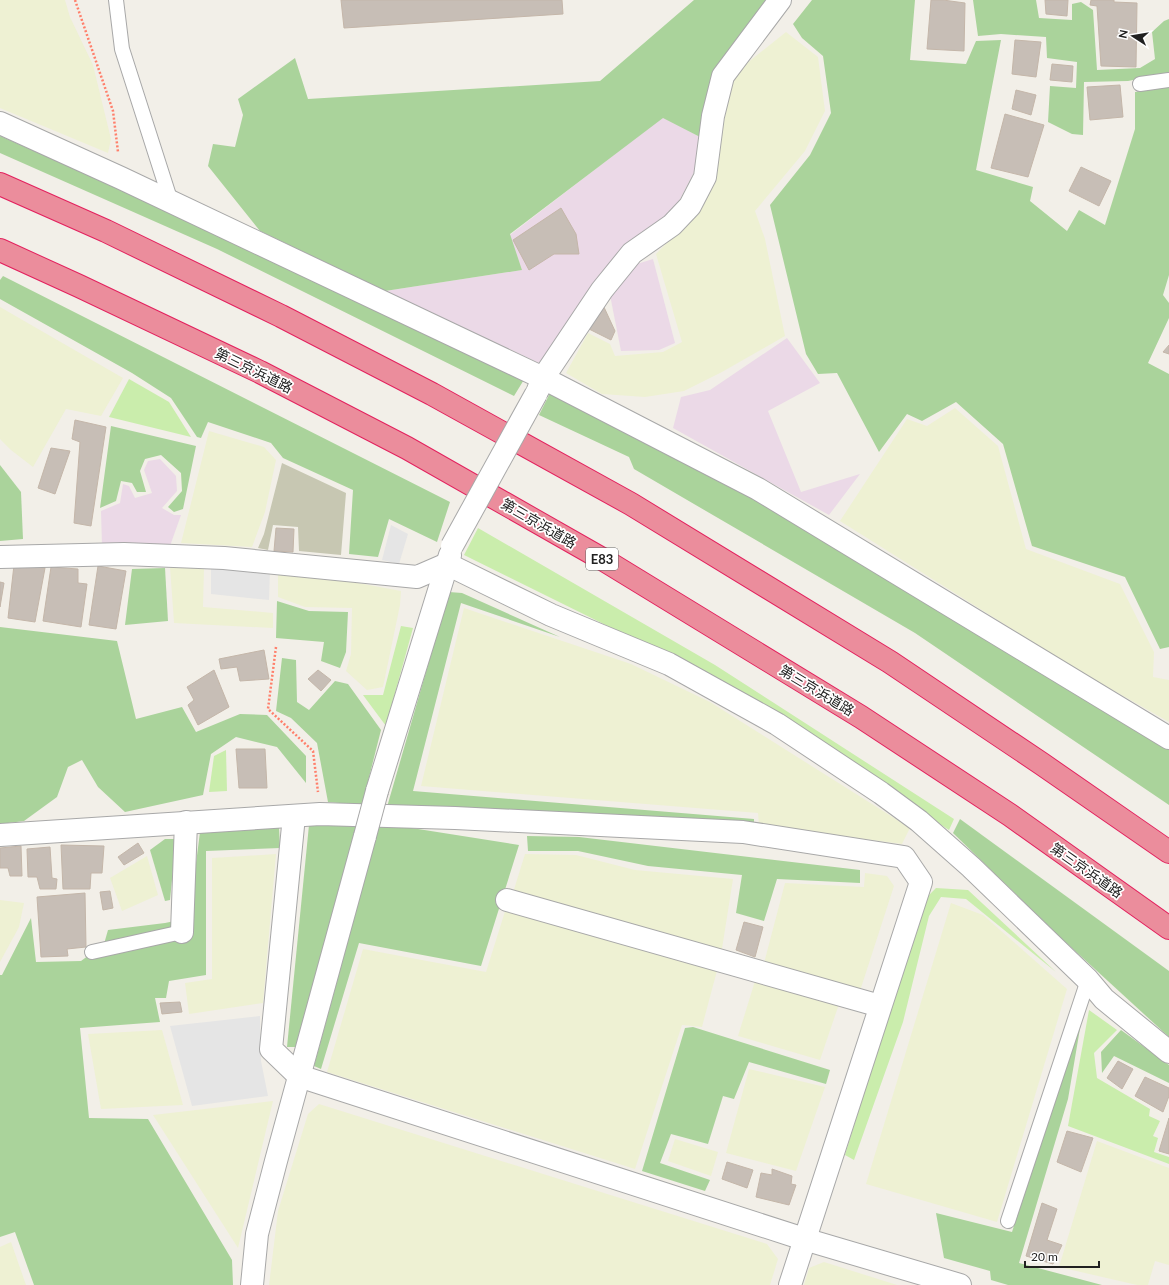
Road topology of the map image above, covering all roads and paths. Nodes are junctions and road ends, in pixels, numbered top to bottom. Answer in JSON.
{"nodes":[{"id":1,"x":76,"y":0,"type":"edge"},
{"id":2,"x":116,"y":0,"type":"edge"},
{"id":3,"x":780,"y":0,"type":"edge"},
{"id":4,"x":1169,"y":80,"type":"edge"},
{"id":5,"x":1140,"y":84,"type":"dead end"},
{"id":6,"x":0,"y":123,"type":"edge"},
{"id":7,"x":121,"y":178,"type":"junction"},
{"id":8,"x":0,"y":184,"type":"edge"},
{"id":9,"x":171,"y":202,"type":"junction"},
{"id":10,"x":0,"y":250,"type":"edge"},
{"id":11,"x":539,"y":386,"type":"junction"},
{"id":12,"x":450,"y":555,"type":"junction"},
{"id":13,"x":0,"y":557,"type":"edge"},
{"id":14,"x":276,"y":647,"type":"dead end"},
{"id":15,"x":1169,"y":738,"type":"edge"},
{"id":16,"x":320,"y":814,"type":"junction"},
{"id":17,"x":294,"y":816,"type":"junction"},
{"id":18,"x":186,"y":822,"type":"junction"},
{"id":19,"x":0,"y":835,"type":"edge"},
{"id":20,"x":1169,"y":852,"type":"edge"},
{"id":21,"x":507,"y":900,"type":"dead end"},
{"id":22,"x":1169,"y":928,"type":"edge"},
{"id":23,"x":182,"y":932,"type":"joint"},
{"id":24,"x":92,"y":952,"type":"dead end"},
{"id":25,"x":1088,"y":980,"type":"junction"},
{"id":26,"x":880,"y":1006,"type":"junction"},
{"id":27,"x":1169,"y":1052,"type":"edge"},
{"id":28,"x":299,"y":1076,"type":"junction"},
{"id":29,"x":1008,"y":1221,"type":"dead end"},
{"id":30,"x":804,"y":1239,"type":"junction"},
{"id":31,"x":252,"y":1285,"type":"edge"},
{"id":32,"x":790,"y":1285,"type":"edge"},
{"id":33,"x":960,"y":1285,"type":"edge"}],
"edges":[{"from":1,"to":7,"type":"path"},
{"from":2,"to":9,"type":"lane"},
{"from":3,"to":11,"type":"street"},
{"from":4,"to":5,"type":"lane"},
{"from":6,"to":7,"type":"street"},
{"from":7,"to":9,"type":"street"},
{"from":8,"to":20,"type":"highway"},
{"from":9,"to":11,"type":"street"},
{"from":10,"to":22,"type":"highway","name":"第三京浜道路","number":"E83"},
{"from":11,"to":12,"type":"street","bridge":true},
{"from":11,"to":15,"type":"street"},
{"from":12,"to":13,"type":"street"},
{"from":12,"to":25,"type":"street"},
{"from":12,"to":28,"type":"street","bridge":true},
{"from":14,"to":16,"type":"path"},
{"from":16,"to":17,"type":"street"},
{"from":16,"to":26,"type":"street"},
{"from":17,"to":18,"type":"street"},
{"from":17,"to":28,"type":"street"},
{"from":18,"to":19,"type":"street"},
{"from":18,"to":23,"type":"street"},
{"from":21,"to":26,"type":"street"},
{"from":23,"to":24,"type":"lane"},
{"from":25,"to":27,"type":"street"},
{"from":25,"to":29,"type":"lane"},
{"from":26,"to":30,"type":"street"},
{"from":28,"to":30,"type":"street"},
{"from":28,"to":31,"type":"street"},
{"from":30,"to":32,"type":"street"},
{"from":30,"to":33,"type":"street"}]}
